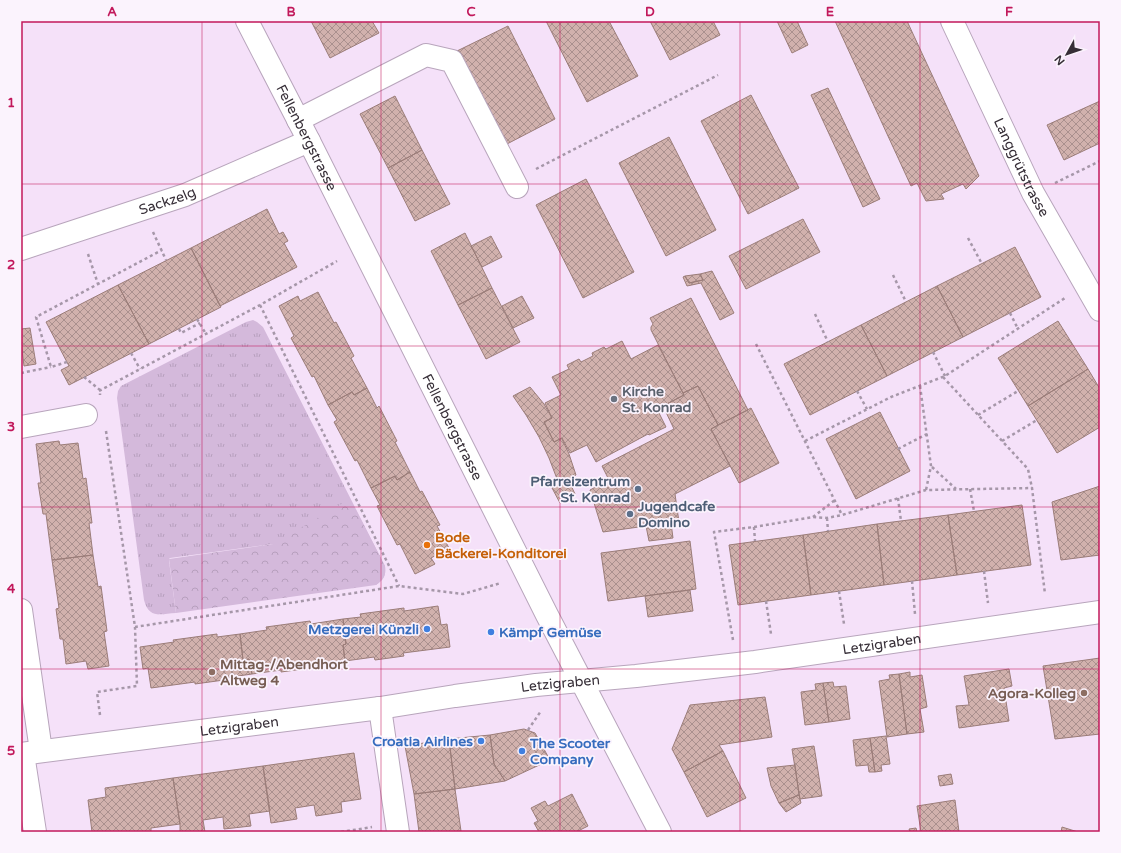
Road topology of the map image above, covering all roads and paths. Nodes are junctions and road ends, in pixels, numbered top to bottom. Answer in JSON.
{"nodes":[{"id":1,"x":246,"y":21,"type":"edge"},
{"id":2,"x":952,"y":21,"type":"edge"},
{"id":3,"x":718,"y":75,"type":"dead end"},
{"id":4,"x":298,"y":120,"type":"junction"},
{"id":5,"x":309,"y":141,"type":"junction"},
{"id":6,"x":1100,"y":161,"type":"edge"},
{"id":7,"x":515,"y":184,"type":"joint"},
{"id":8,"x":1050,"y":186,"type":"dead end"},
{"id":9,"x":150,"y":227,"type":"dead end"},
{"id":10,"x":968,"y":238,"type":"dead end"},
{"id":11,"x":21,"y":249,"type":"edge"},
{"id":12,"x":87,"y":250,"type":"dead end"},
{"id":13,"x":162,"y":250,"type":"junction"},
{"id":14,"x":166,"y":260,"type":"dead end"},
{"id":15,"x":337,"y":260,"type":"dead end"},
{"id":16,"x":982,"y":264,"type":"dead end"},
{"id":17,"x":893,"y":275,"type":"dead end"},
{"id":18,"x":98,"y":284,"type":"junction"},
{"id":19,"x":1071,"y":295,"type":"dead end"},
{"id":20,"x":906,"y":302,"type":"dead end"},
{"id":21,"x":260,"y":305,"type":"junction"},
{"id":22,"x":1100,"y":310,"type":"edge"},
{"id":23,"x":1010,"y":313,"type":"dead end"},
{"id":24,"x":815,"y":314,"type":"dead end"},
{"id":25,"x":198,"y":319,"type":"dead end"},
{"id":26,"x":200,"y":323,"type":"junction"},
{"id":27,"x":179,"y":329,"type":"dead end"},
{"id":28,"x":1018,"y":329,"type":"junction"},
{"id":29,"x":206,"y":334,"type":"junction"},
{"id":30,"x":828,"y":342,"type":"dead end"},
{"id":31,"x":756,"y":344,"type":"dead end"},
{"id":32,"x":933,"y":352,"type":"dead end"},
{"id":33,"x":131,"y":353,"type":"dead end"},
{"id":34,"x":67,"y":362,"type":"dead end"},
{"id":35,"x":51,"y":367,"type":"junction"},
{"id":36,"x":140,"y":369,"type":"junction"},
{"id":37,"x":21,"y":373,"type":"edge"},
{"id":38,"x":84,"y":376,"type":"dead end"},
{"id":39,"x":944,"y":376,"type":"junction"},
{"id":40,"x":920,"y":386,"type":"junction"},
{"id":41,"x":100,"y":390,"type":"junction"},
{"id":42,"x":857,"y":391,"type":"dead end"},
{"id":43,"x":1018,"y":391,"type":"dead end"},
{"id":44,"x":93,"y":392,"type":"dead end"},
{"id":45,"x":101,"y":398,"type":"dead end"},
{"id":46,"x":867,"y":409,"type":"junction"},
{"id":47,"x":86,"y":415,"type":"dead end"},
{"id":48,"x":978,"y":415,"type":"junction"},
{"id":49,"x":1037,"y":420,"type":"dead end"},
{"id":50,"x":21,"y":427,"type":"edge"},
{"id":51,"x":106,"y":430,"type":"dead end"},
{"id":52,"x":927,"y":434,"type":"junction"},
{"id":53,"x":805,"y":441,"type":"junction"},
{"id":54,"x":1002,"y":441,"type":"junction"},
{"id":55,"x":898,"y":449,"type":"dead end"},
{"id":56,"x":931,"y":466,"type":"junction"},
{"id":57,"x":1032,"y":488,"type":"junction"},
{"id":58,"x":956,"y":489,"type":"junction"},
{"id":59,"x":970,"y":489,"type":"junction"},
{"id":60,"x":926,"y":490,"type":"junction"},
{"id":61,"x":898,"y":498,"type":"junction"},
{"id":62,"x":835,"y":500,"type":"junction"},
{"id":63,"x":974,"y":512,"type":"dead end"},
{"id":64,"x":842,"y":515,"type":"junction"},
{"id":65,"x":813,"y":517,"type":"junction"},
{"id":66,"x":826,"y":518,"type":"junction"},
{"id":67,"x":901,"y":521,"type":"dead end"},
{"id":68,"x":754,"y":527,"type":"junction"},
{"id":69,"x":828,"y":531,"type":"dead end"},
{"id":70,"x":755,"y":541,"type":"dead end"},
{"id":71,"x":984,"y":571,"type":"dead end"},
{"id":72,"x":912,"y":581,"type":"dead end"},
{"id":73,"x":501,"y":583,"type":"dead end"},
{"id":74,"x":399,"y":586,"type":"junction"},
{"id":75,"x":839,"y":591,"type":"dead end"},
{"id":76,"x":1046,"y":598,"type":"dead end"},
{"id":77,"x":766,"y":601,"type":"dead end"},
{"id":78,"x":988,"y":606,"type":"dead end"},
{"id":79,"x":21,"y":610,"type":"edge"},
{"id":80,"x":1100,"y":612,"type":"edge"},
{"id":81,"x":916,"y":616,"type":"dead end"},
{"id":82,"x":844,"y":626,"type":"dead end"},
{"id":83,"x":135,"y":627,"type":"junction"},
{"id":84,"x":771,"y":637,"type":"dead end"},
{"id":85,"x":733,"y":642,"type":"dead end"},
{"id":86,"x":581,"y":681,"type":"junction"},
{"id":87,"x":545,"y":705,"type":"dead end"},
{"id":88,"x":380,"y":708,"type":"junction"},
{"id":89,"x":100,"y":715,"type":"dead end"},
{"id":90,"x":528,"y":730,"type":"dead end"},
{"id":91,"x":28,"y":753,"type":"edge"},
{"id":92,"x":398,"y":828,"type":"edge"},
{"id":93,"x":35,"y":832,"type":"edge"},
{"id":94,"x":341,"y":832,"type":"edge"},
{"id":95,"x":660,"y":832,"type":"edge"}],
"edges":[{"from":1,"to":4,"type":"street","name":"Fellenbergstrasse"},
{"from":2,"to":22,"type":"street","name":"Langgrütstrasse"},
{"from":3,"to":7,"type":"path"},
{"from":4,"to":5,"type":"street","name":"Fellenbergstrasse"},
{"from":4,"to":7,"type":"street"},
{"from":5,"to":11,"type":"street","name":"Sackzelg"},
{"from":5,"to":86,"type":"street","name":"Fellenbergstrasse"},
{"from":6,"to":8,"type":"path"},
{"from":9,"to":13,"type":"path"},
{"from":10,"to":16,"type":"path"},
{"from":12,"to":18,"type":"path"},
{"from":13,"to":14,"type":"path"},
{"from":13,"to":18,"type":"path"},
{"from":15,"to":21,"type":"path"},
{"from":17,"to":20,"type":"path"},
{"from":18,"to":35,"type":"path"},
{"from":19,"to":28,"type":"path"},
{"from":21,"to":29,"type":"path"},
{"from":21,"to":74,"type":"path"},
{"from":23,"to":28,"type":"path"},
{"from":24,"to":30,"type":"path"},
{"from":25,"to":26,"type":"path"},
{"from":26,"to":27,"type":"path"},
{"from":26,"to":29,"type":"path"},
{"from":28,"to":39,"type":"path"},
{"from":29,"to":36,"type":"path"},
{"from":31,"to":53,"type":"path"},
{"from":32,"to":39,"type":"path"},
{"from":33,"to":36,"type":"path"},
{"from":34,"to":35,"type":"path"},
{"from":35,"to":37,"type":"path"},
{"from":36,"to":41,"type":"path"},
{"from":38,"to":41,"type":"path"},
{"from":39,"to":40,"type":"path"},
{"from":39,"to":48,"type":"path"},
{"from":40,"to":46,"type":"path"},
{"from":40,"to":52,"type":"path"},
{"from":41,"to":44,"type":"path"},
{"from":41,"to":45,"type":"path"},
{"from":42,"to":46,"type":"path"},
{"from":43,"to":48,"type":"path"},
{"from":46,"to":53,"type":"path"},
{"from":47,"to":50,"type":"street"},
{"from":48,"to":54,"type":"path"},
{"from":49,"to":54,"type":"path"},
{"from":51,"to":83,"type":"path"},
{"from":52,"to":55,"type":"path"},
{"from":52,"to":56,"type":"path"},
{"from":53,"to":62,"type":"path"},
{"from":54,"to":57,"type":"path"},
{"from":56,"to":58,"type":"path"},
{"from":56,"to":60,"type":"path"},
{"from":57,"to":59,"type":"path"},
{"from":57,"to":76,"type":"path"},
{"from":58,"to":59,"type":"path"},
{"from":58,"to":60,"type":"path"},
{"from":59,"to":63,"type":"path"},
{"from":60,"to":61,"type":"path"},
{"from":61,"to":64,"type":"path"},
{"from":61,"to":67,"type":"path"},
{"from":62,"to":64,"type":"path"},
{"from":62,"to":65,"type":"path"},
{"from":64,"to":66,"type":"path"},
{"from":65,"to":66,"type":"path"},
{"from":65,"to":68,"type":"path"},
{"from":66,"to":69,"type":"path"},
{"from":68,"to":70,"type":"path"},
{"from":68,"to":85,"type":"path"},
{"from":71,"to":78,"type":"path"},
{"from":72,"to":81,"type":"path"},
{"from":73,"to":74,"type":"path"},
{"from":74,"to":83,"type":"path"},
{"from":75,"to":82,"type":"path"},
{"from":77,"to":84,"type":"path"},
{"from":79,"to":91,"type":"street"},
{"from":80,"to":86,"type":"street","name":"Letzigraben"},
{"from":83,"to":89,"type":"path"},
{"from":86,"to":88,"type":"street","name":"Letzigraben"},
{"from":86,"to":95,"type":"street","name":"Fellenbergstrasse"},
{"from":87,"to":90,"type":"path"},
{"from":88,"to":91,"type":"street","name":"Letzigraben"},
{"from":88,"to":92,"type":"street"},
{"from":91,"to":93,"type":"street"},
{"from":92,"to":94,"type":"path"}]}
